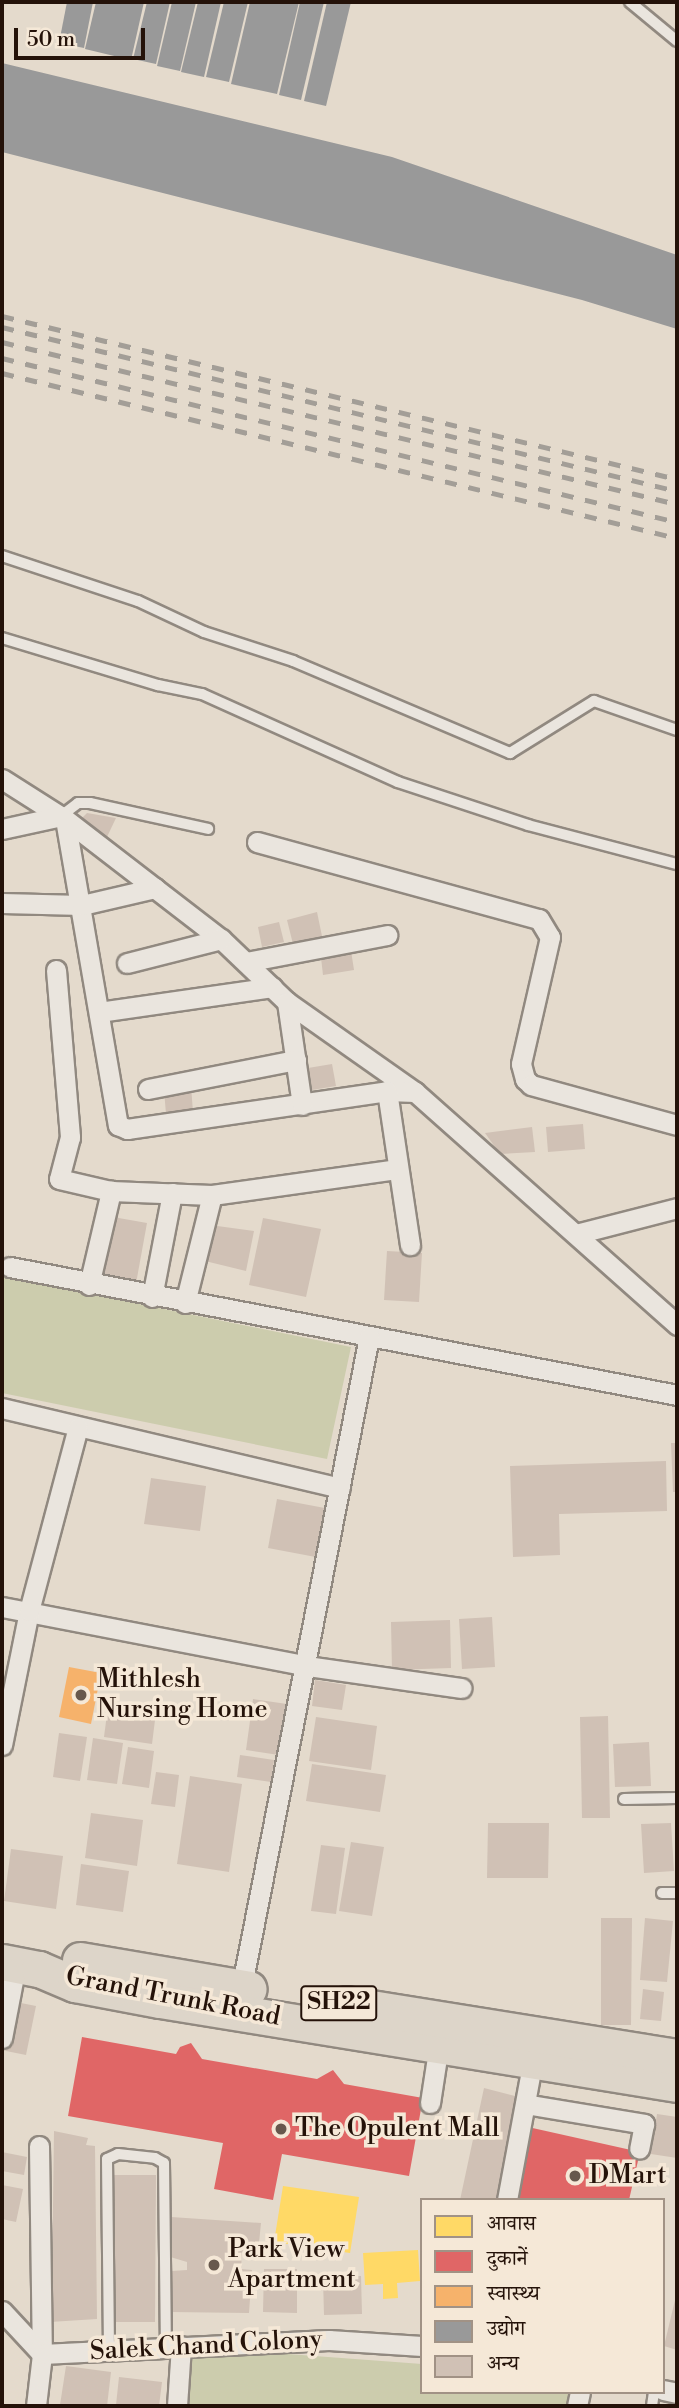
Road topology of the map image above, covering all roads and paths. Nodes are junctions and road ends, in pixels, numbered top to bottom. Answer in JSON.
{"nodes":[{"id":1,"x":630,"y":2,"type":"edge"},
{"id":2,"x":677,"y":41,"type":"edge"},
{"id":3,"x":2,"y":556,"type":"edge"},
{"id":4,"x":2,"y":638,"type":"edge"},
{"id":5,"x":677,"y":730,"type":"edge"},
{"id":6,"x":2,"y":779,"type":"edge"},
{"id":7,"x":63,"y":818,"type":"junction"},
{"id":8,"x":208,"y":828,"type":"dead end"},
{"id":9,"x":2,"y":829,"type":"edge"},
{"id":10,"x":257,"y":842,"type":"dead end"},
{"id":11,"x":677,"y":864,"type":"edge"},
{"id":12,"x":155,"y":888,"type":"junction"},
{"id":13,"x":2,"y":903,"type":"edge"},
{"id":14,"x":82,"y":905,"type":"junction"},
{"id":15,"x":387,"y":935,"type":"dead end"},
{"id":16,"x":221,"y":939,"type":"junction"},
{"id":17,"x":246,"y":962,"type":"junction"},
{"id":18,"x":127,"y":963,"type":"dead end"},
{"id":19,"x":56,"y":970,"type":"dead end"},
{"id":20,"x":272,"y":987,"type":"junction"},
{"id":21,"x":287,"y":1002,"type":"junction"},
{"id":22,"x":99,"y":1012,"type":"junction"},
{"id":23,"x":296,"y":1060,"type":"junction"},
{"id":24,"x":148,"y":1089,"type":"dead end"},
{"id":25,"x":387,"y":1091,"type":"junction"},
{"id":26,"x":415,"y":1092,"type":"junction"},
{"id":27,"x":302,"y":1105,"type":"junction"},
{"id":28,"x":677,"y":1125,"type":"edge"},
{"id":29,"x":398,"y":1169,"type":"junction"},
{"id":30,"x":111,"y":1191,"type":"junction"},
{"id":31,"x":172,"y":1193,"type":"junction"},
{"id":32,"x":212,"y":1195,"type":"junction"},
{"id":33,"x":677,"y":1208,"type":"edge"},
{"id":34,"x":576,"y":1234,"type":"junction"},
{"id":35,"x":410,"y":1245,"type":"dead end"},
{"id":36,"x":6,"y":1267,"type":"edge"},
{"id":37,"x":89,"y":1285,"type":"junction"},
{"id":38,"x":152,"y":1297,"type":"junction"},
{"id":39,"x":185,"y":1303,"type":"junction"},
{"id":40,"x":677,"y":1325,"type":"edge"},
{"id":41,"x":369,"y":1337,"type":"junction"},
{"id":42,"x":677,"y":1395,"type":"edge"},
{"id":43,"x":2,"y":1408,"type":"edge"},
{"id":44,"x":78,"y":1427,"type":"junction"},
{"id":45,"x":340,"y":1488,"type":"junction"},
{"id":46,"x":2,"y":1607,"type":"edge"},
{"id":47,"x":29,"y":1611,"type":"junction"},
{"id":48,"x":307,"y":1666,"type":"junction"},
{"id":49,"x":461,"y":1688,"type":"dead end"},
{"id":50,"x":2,"y":1745,"type":"edge"},
{"id":51,"x":677,"y":1798,"type":"edge"},
{"id":52,"x":624,"y":1800,"type":"dead end"},
{"id":53,"x":662,"y":1893,"type":"dead end"},
{"id":54,"x":677,"y":1893,"type":"edge"},
{"id":55,"x":7,"y":1956,"type":"edge"},
{"id":56,"x":237,"y":1998,"type":"junction"},
{"id":57,"x":2,"y":2039,"type":"edge"},
{"id":58,"x":439,"y":2044,"type":"junction"},
{"id":59,"x":677,"y":2057,"type":"edge"},
{"id":60,"x":533,"y":2060,"type":"junction"},
{"id":61,"x":677,"y":2084,"type":"edge"},
{"id":62,"x":430,"y":2103,"type":"dead end"},
{"id":63,"x":525,"y":2104,"type":"junction"},
{"id":64,"x":39,"y":2146,"type":"dead end"},
{"id":65,"x":639,"y":2149,"type":"dead end"},
{"id":66,"x":507,"y":2198,"type":"edge"},
{"id":67,"x":2,"y":2311,"type":"edge"},
{"id":68,"x":420,"y":2346,"type":"edge"},
{"id":69,"x":173,"y":2347,"type":"junction"},
{"id":70,"x":109,"y":2350,"type":"junction"},
{"id":71,"x":42,"y":2354,"type":"junction"},
{"id":72,"x":36,"y":2406,"type":"edge"},
{"id":73,"x":177,"y":2406,"type":"edge"}],
"edges":[{"from":1,"to":2,"type":"lane"},
{"from":3,"to":5,"type":"lane"},
{"from":4,"to":11,"type":"lane"},
{"from":6,"to":7,"type":"street"},
{"from":7,"to":8,"type":"lane"},
{"from":7,"to":9,"type":"street"},
{"from":7,"to":12,"type":"street"},
{"from":7,"to":14,"type":"street"},
{"from":10,"to":28,"type":"street"},
{"from":12,"to":14,"type":"street"},
{"from":12,"to":16,"type":"street"},
{"from":13,"to":14,"type":"street"},
{"from":14,"to":22,"type":"street"},
{"from":15,"to":17,"type":"street"},
{"from":16,"to":17,"type":"street"},
{"from":16,"to":18,"type":"street"},
{"from":17,"to":20,"type":"street"},
{"from":19,"to":30,"type":"street"},
{"from":20,"to":21,"type":"street"},
{"from":20,"to":22,"type":"street"},
{"from":21,"to":23,"type":"street"},
{"from":21,"to":26,"type":"street"},
{"from":22,"to":27,"type":"street"},
{"from":23,"to":24,"type":"street"},
{"from":23,"to":27,"type":"street"},
{"from":25,"to":26,"type":"street"},
{"from":25,"to":27,"type":"street"},
{"from":25,"to":29,"type":"street"},
{"from":26,"to":34,"type":"street"},
{"from":29,"to":32,"type":"street"},
{"from":29,"to":35,"type":"street"},
{"from":30,"to":31,"type":"street"},
{"from":30,"to":37,"type":"street"},
{"from":31,"to":32,"type":"street"},
{"from":31,"to":38,"type":"street"},
{"from":32,"to":39,"type":"street"},
{"from":33,"to":34,"type":"street"},
{"from":34,"to":40,"type":"street"},
{"from":36,"to":37,"type":"street"},
{"from":37,"to":38,"type":"street"},
{"from":38,"to":39,"type":"street"},
{"from":39,"to":41,"type":"street"},
{"from":41,"to":42,"type":"street"},
{"from":41,"to":45,"type":"street"},
{"from":43,"to":44,"type":"street"},
{"from":44,"to":45,"type":"street"},
{"from":44,"to":47,"type":"street"},
{"from":45,"to":48,"type":"street"},
{"from":46,"to":47,"type":"street"},
{"from":47,"to":48,"type":"street"},
{"from":47,"to":50,"type":"street"},
{"from":48,"to":49,"type":"street"},
{"from":48,"to":56,"type":"street"},
{"from":51,"to":52,"type":"lane"},
{"from":53,"to":54,"type":"lane"},
{"from":55,"to":56,"type":"highway","name":"Grand Trunk Road","number":"SH22"},
{"from":55,"to":57,"type":"street"},
{"from":56,"to":58,"type":"highway","name":"Grand Trunk Road","number":"SH22"},
{"from":56,"to":59,"type":"highway","name":"Grand Trunk Road","number":"SH22"},
{"from":58,"to":60,"type":"highway","name":"Grand Trunk Road","number":"SH22"},
{"from":58,"to":62,"type":"street"},
{"from":60,"to":61,"type":"highway","name":"Grand Trunk Road","number":"SH22"},
{"from":60,"to":63,"type":"street"},
{"from":63,"to":65,"type":"street"},
{"from":63,"to":66,"type":"street"},
{"from":64,"to":71,"type":"street"},
{"from":67,"to":71,"type":"street"},
{"from":68,"to":69,"type":"street","name":"Salek Chand Colony"},
{"from":69,"to":70,"type":"street","name":"Salek Chand Colony"},
{"from":69,"to":70,"type":"lane"},
{"from":69,"to":73,"type":"street"},
{"from":70,"to":71,"type":"street","name":"Salek Chand Colony"},
{"from":71,"to":72,"type":"street"}]}
